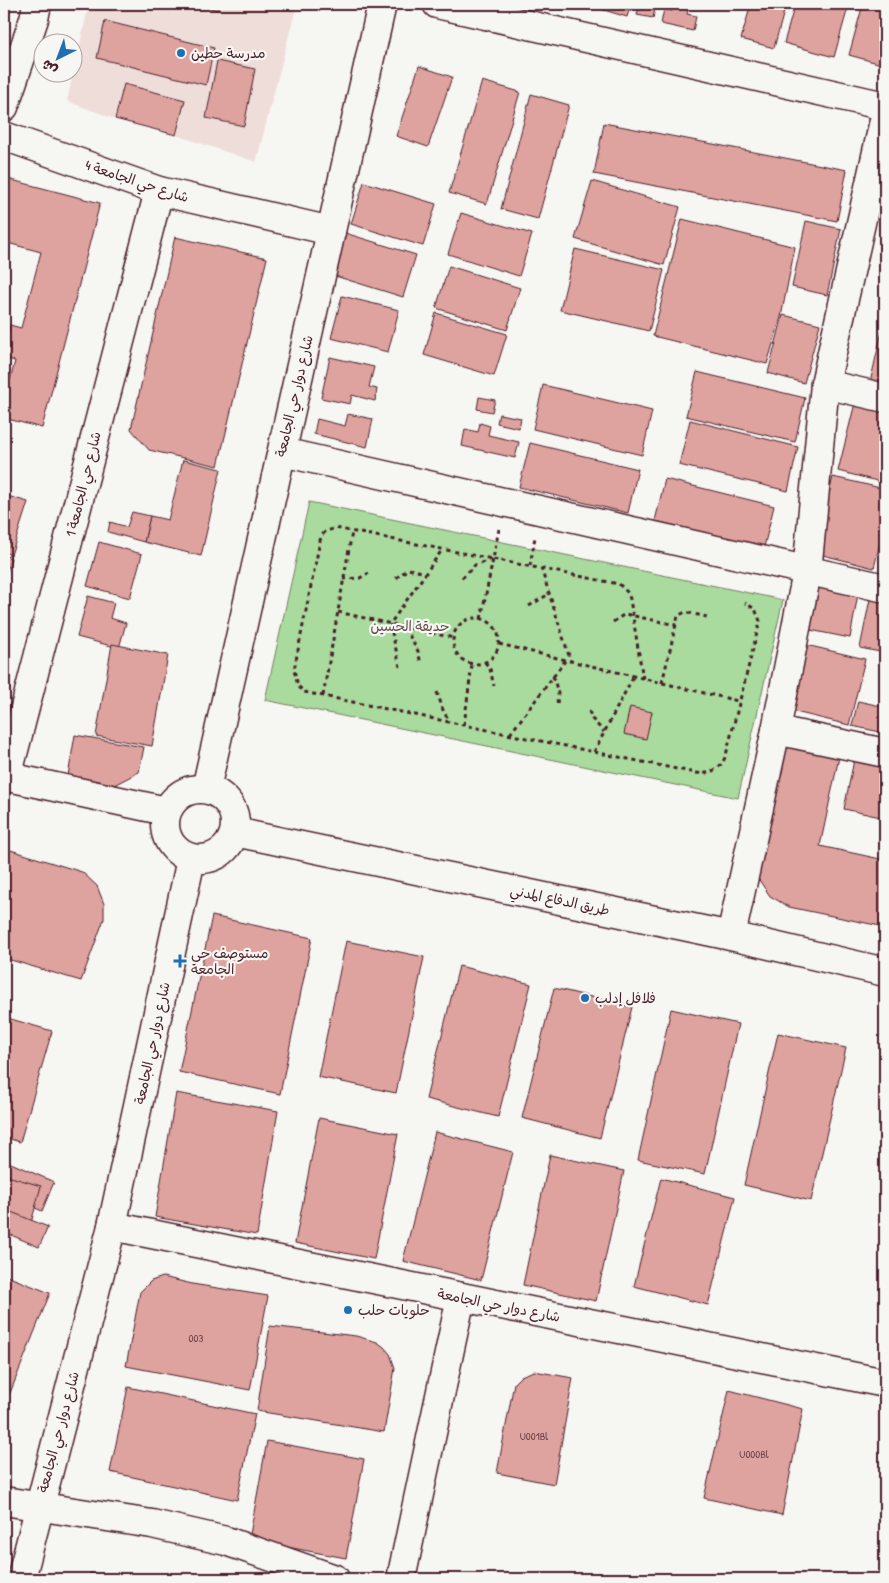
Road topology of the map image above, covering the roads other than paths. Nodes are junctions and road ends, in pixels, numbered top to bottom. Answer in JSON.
{"nodes":[{"id":1,"x":37,"y":4,"type":"edge"},
{"id":2,"x":382,"y":4,"type":"edge"},
{"id":3,"x":437,"y":4,"type":"edge"},
{"id":4,"x":885,"y":106,"type":"edge"},
{"id":5,"x":4,"y":107,"type":"edge"},
{"id":6,"x":885,"y":116,"type":"edge"},
{"id":7,"x":4,"y":136,"type":"edge"},
{"id":8,"x":158,"y":191,"type":"junction"},
{"id":9,"x":331,"y":231,"type":"junction"},
{"id":10,"x":825,"y":384,"type":"junction"},
{"id":11,"x":885,"y":398,"type":"edge"},
{"id":12,"x":282,"y":452,"type":"junction"},
{"id":13,"x":807,"y":572,"type":"junction"},
{"id":14,"x":885,"y":588,"type":"edge"},
{"id":15,"x":776,"y":730,"type":"junction"},
{"id":16,"x":885,"y":753,"type":"edge"},
{"id":17,"x":5,"y":776,"type":"edge"},
{"id":18,"x":206,"y":789,"type":"junction"},
{"id":19,"x":166,"y":811,"type":"junction"},
{"id":20,"x":235,"y":832,"type":"junction"},
{"id":21,"x":192,"y":859,"type":"junction"},
{"id":22,"x":730,"y":936,"type":"junction"},
{"id":23,"x":885,"y":972,"type":"edge"},
{"id":24,"x":112,"y":1226,"type":"junction"},
{"id":25,"x":461,"y":1297,"type":"junction"},
{"id":26,"x":885,"y":1383,"type":"edge"},
{"id":27,"x":4,"y":1501,"type":"edge"},
{"id":28,"x":38,"y":1506,"type":"junction"},
{"id":29,"x":21,"y":1579,"type":"edge"},
{"id":30,"x":336,"y":1579,"type":"edge"},
{"id":31,"x":401,"y":1579,"type":"edge"}],
"edges":[{"from":1,"to":5,"type":"street"},
{"from":2,"to":9,"type":"street","name":"شارع دوار حي الجامعة"},
{"from":3,"to":4,"type":"street"},
{"from":6,"to":10,"type":"street"},
{"from":7,"to":8,"type":"street","name":"شارع حي الجامعة 4"},
{"from":8,"to":9,"type":"street","name":"شارع حي الجامعة 4"},
{"from":8,"to":17,"type":"street","name":"شارع حي الجامعة 1"},
{"from":9,"to":12,"type":"street","name":"شارع دوار حي الجامعة"},
{"from":10,"to":11,"type":"street"},
{"from":10,"to":13,"type":"street"},
{"from":12,"to":13,"type":"street"},
{"from":12,"to":18,"type":"street","name":"شارع دوار حي الجامعة"},
{"from":13,"to":14,"type":"street"},
{"from":13,"to":15,"type":"street"},
{"from":15,"to":16,"type":"street"},
{"from":15,"to":22,"type":"street"},
{"from":17,"to":19,"type":"street"},
{"from":18,"to":19,"type":"street"},
{"from":18,"to":20,"type":"street"},
{"from":19,"to":21,"type":"street"},
{"from":20,"to":21,"type":"street"},
{"from":20,"to":22,"type":"street","name":"طريق الدفاع المدني"},
{"from":21,"to":24,"type":"street","name":"شارع دوار حي الجامعة"},
{"from":22,"to":23,"type":"street","name":"طريق الدفاع المدني"},
{"from":24,"to":25,"type":"street","name":"شارع دوار حي الجامعة"},
{"from":24,"to":28,"type":"street","name":"شارع دوار حي الجامعة"},
{"from":25,"to":26,"type":"street","name":"شارع دوار حي الجامعة"},
{"from":25,"to":31,"type":"street"},
{"from":27,"to":28,"type":"street"},
{"from":28,"to":29,"type":"street","name":"شارع دوار حي الجامعة"},
{"from":28,"to":30,"type":"street"}]}
